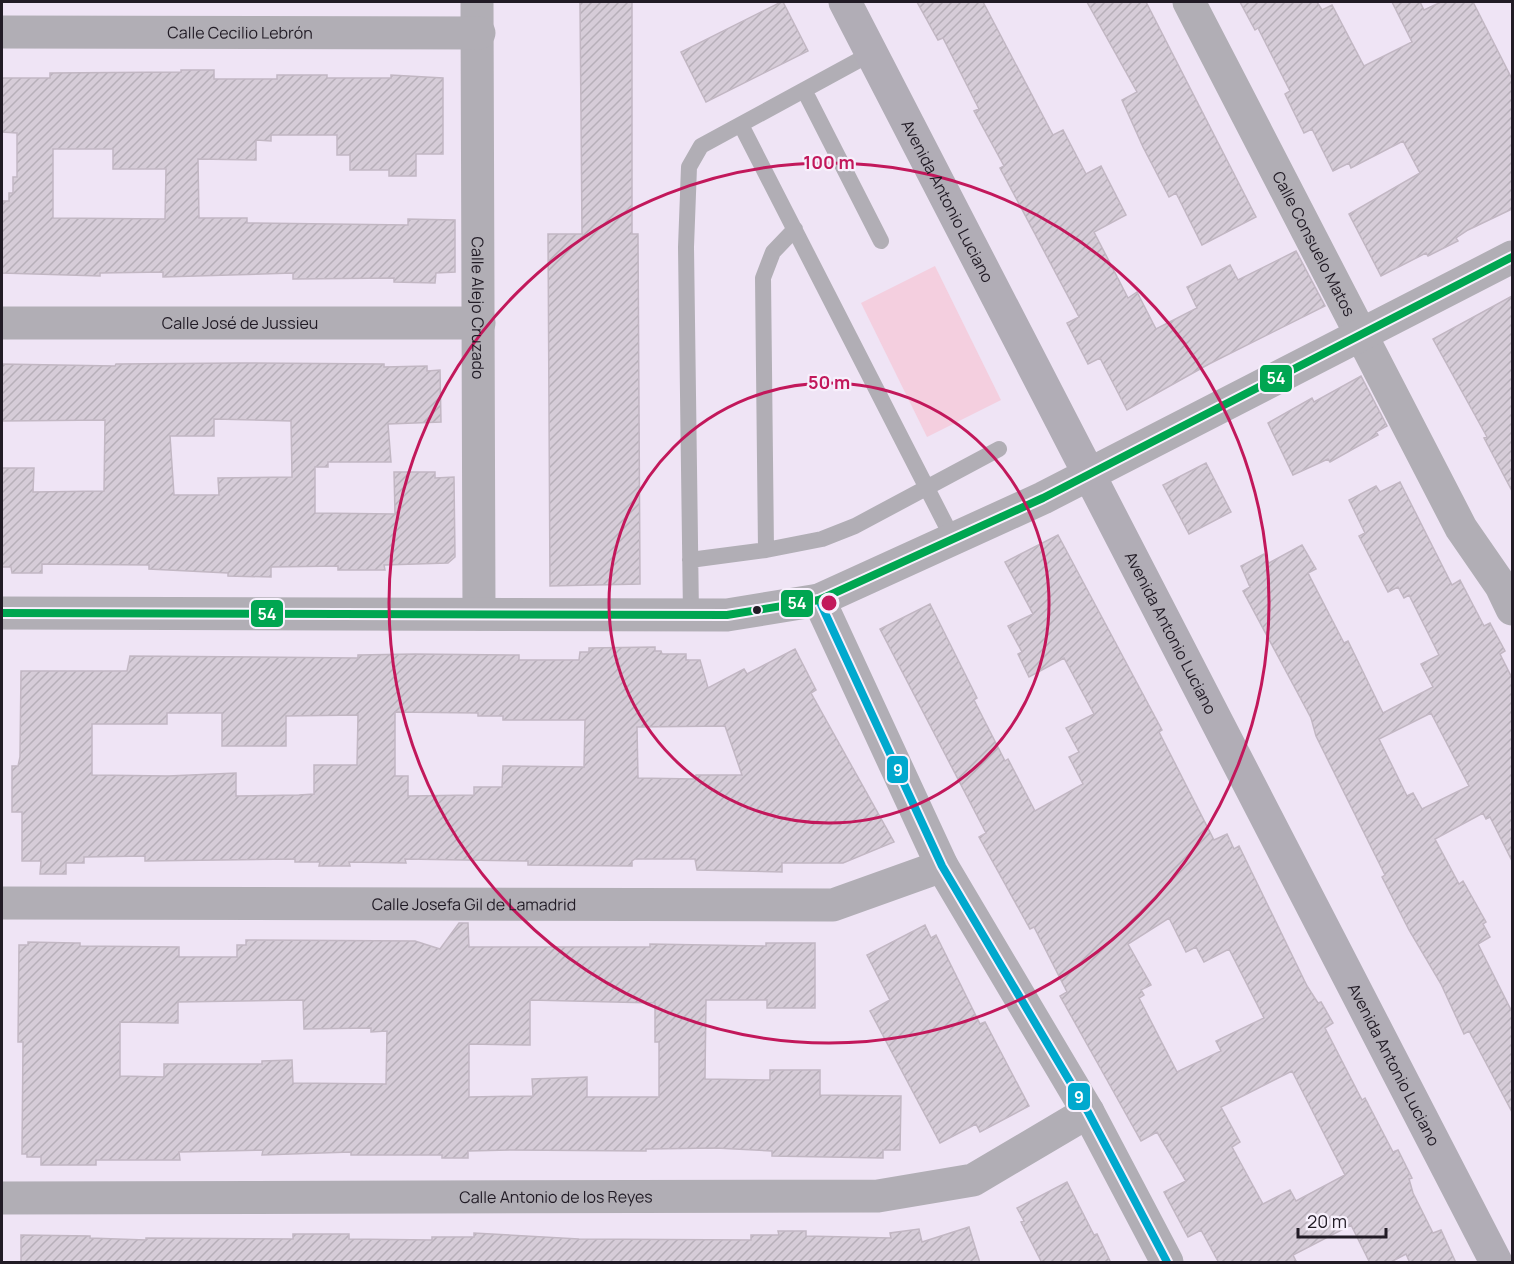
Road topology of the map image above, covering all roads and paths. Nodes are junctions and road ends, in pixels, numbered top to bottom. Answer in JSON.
{"nodes":[{"id":1,"x":845,"y":2,"type":"edge"},
{"id":2,"x":1189,"y":2,"type":"edge"},
{"id":3,"x":478,"y":17,"type":"edge"},
{"id":4,"x":2,"y":32,"type":"edge"},
{"id":5,"x":872,"y":53,"type":"junction"},
{"id":6,"x":804,"y":90,"type":"junction"},
{"id":7,"x":741,"y":125,"type":"junction"},
{"id":8,"x":795,"y":229,"type":"junction"},
{"id":9,"x":881,"y":241,"type":"dead end"},
{"id":10,"x":1512,"y":257,"type":"edge"},
{"id":11,"x":2,"y":323,"type":"edge"},
{"id":12,"x":479,"y":323,"type":"junction"},
{"id":13,"x":1361,"y":336,"type":"junction"},
{"id":14,"x":999,"y":449,"type":"dead end"},
{"id":15,"x":1089,"y":473,"type":"junction"},
{"id":16,"x":927,"y":489,"type":"junction"},
{"id":17,"x":953,"y":539,"type":"junction"},
{"id":18,"x":766,"y":550,"type":"junction"},
{"id":19,"x":690,"y":560,"type":"junction"},
{"id":20,"x":1508,"y":592,"type":"edge"},
{"id":21,"x":819,"y":600,"type":"junction"},
{"id":22,"x":2,"y":613,"type":"edge"},
{"id":23,"x":479,"y":614,"type":"junction"},
{"id":24,"x":691,"y":615,"type":"junction"},
{"id":25,"x":942,"y":866,"type":"junction"},
{"id":26,"x":2,"y":903,"type":"edge"},
{"id":27,"x":1088,"y":1112,"type":"junction"},
{"id":28,"x":2,"y":1198,"type":"edge"},
{"id":29,"x":1167,"y":1263,"type":"edge"},
{"id":30,"x":1496,"y":1263,"type":"edge"}],
"edges":[{"from":1,"to":5,"type":"street","name":"Avenida Antonio Luciano"},
{"from":2,"to":13,"type":"street","name":"Calle Consuelo Matos"},
{"from":3,"to":4,"type":"street","name":"Calle Cecilio Lebrón"},
{"from":3,"to":12,"type":"street","name":"Calle Alejo Cruzado"},
{"from":5,"to":6,"type":"lane"},
{"from":5,"to":15,"type":"street","name":"Avenida Antonio Luciano"},
{"from":6,"to":7,"type":"lane"},
{"from":6,"to":9,"type":"lane"},
{"from":7,"to":8,"type":"lane"},
{"from":7,"to":19,"type":"lane"},
{"from":8,"to":16,"type":"lane"},
{"from":8,"to":18,"type":"lane"},
{"from":10,"to":13,"type":"street"},
{"from":11,"to":12,"type":"street","name":"Calle José de Jussieu"},
{"from":12,"to":23,"type":"street","name":"Calle Alejo Cruzado"},
{"from":13,"to":15,"type":"street"},
{"from":13,"to":20,"type":"street","name":"Calle Consuelo Matos"},
{"from":14,"to":16,"type":"lane"},
{"from":15,"to":17,"type":"street"},
{"from":15,"to":30,"type":"street","name":"Avenida Antonio Luciano"},
{"from":16,"to":17,"type":"lane"},
{"from":16,"to":18,"type":"lane"},
{"from":17,"to":21,"type":"street"},
{"from":18,"to":19,"type":"lane"},
{"from":19,"to":24,"type":"lane"},
{"from":21,"to":24,"type":"street"},
{"from":21,"to":25,"type":"street"},
{"from":22,"to":23,"type":"street"},
{"from":23,"to":24,"type":"street"},
{"from":25,"to":26,"type":"street","name":"Calle Josefa Gil de Lamadrid"},
{"from":25,"to":27,"type":"street"},
{"from":27,"to":28,"type":"street","name":"Calle Antonio de los Reyes"},
{"from":27,"to":29,"type":"street"}]}
